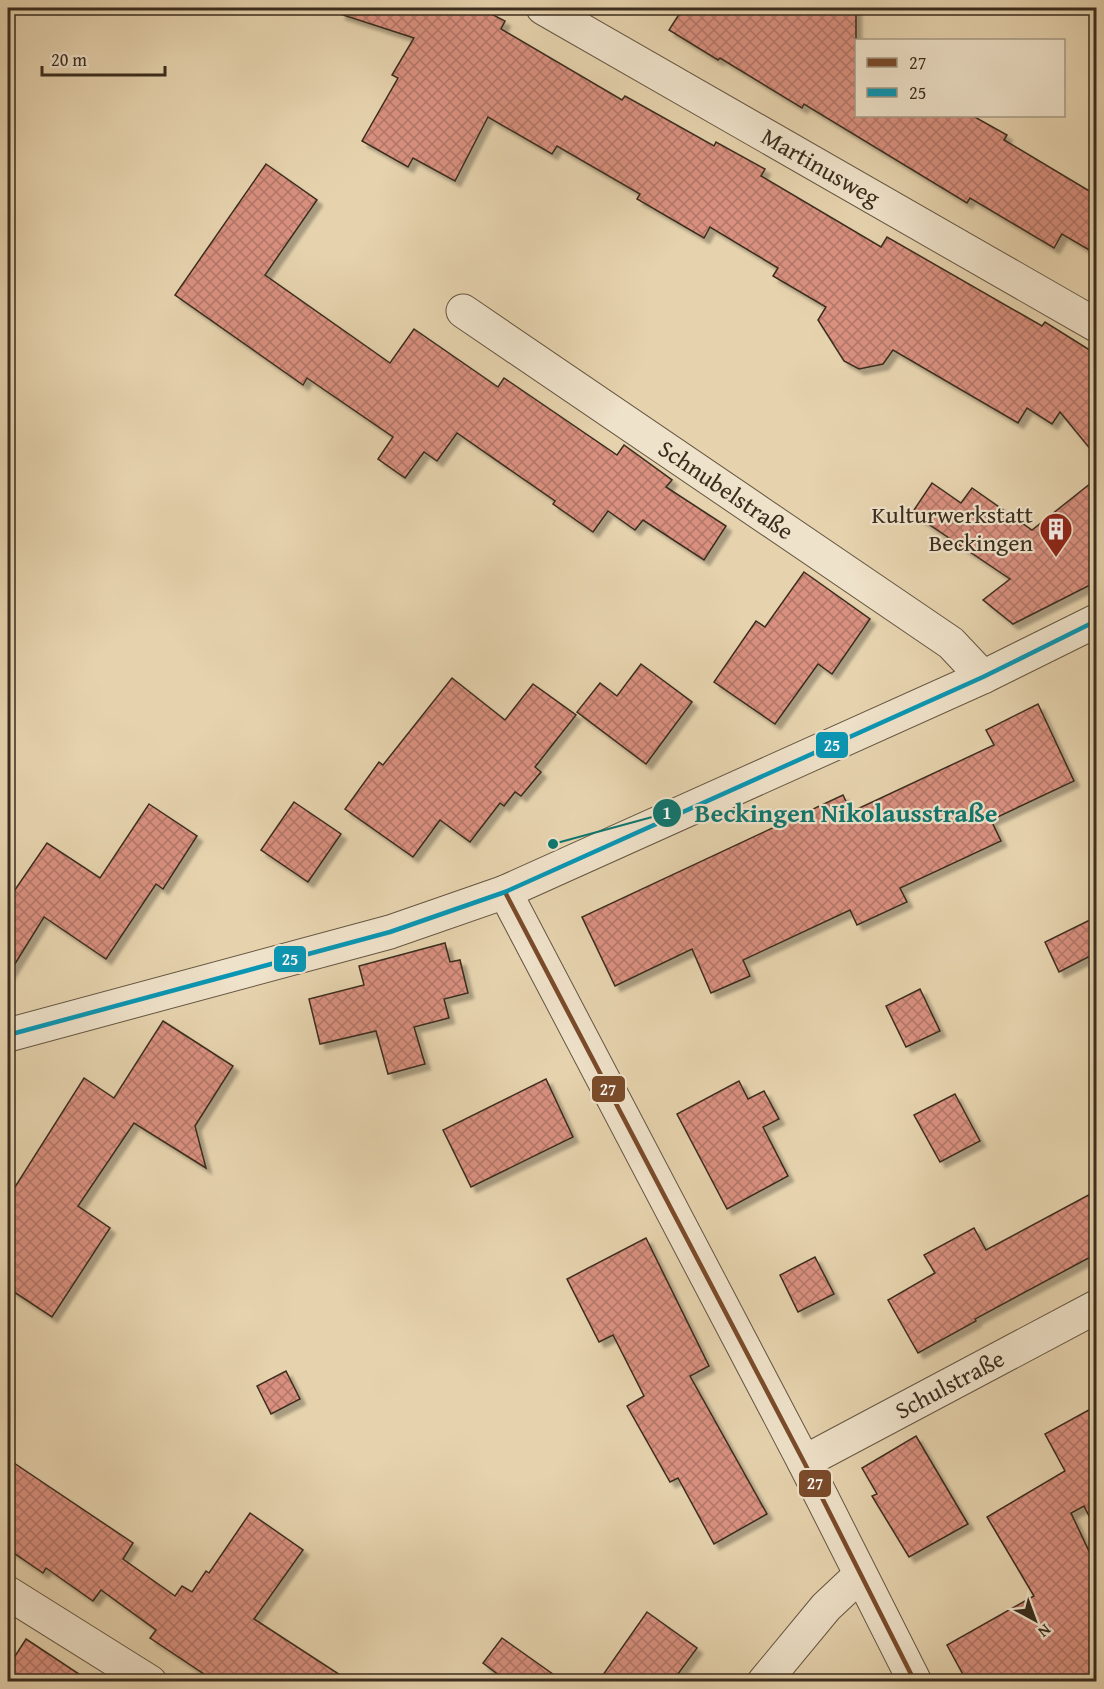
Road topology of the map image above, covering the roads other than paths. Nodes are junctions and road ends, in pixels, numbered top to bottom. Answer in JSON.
{"nodes":[{"id":1,"x":543,"y":8,"type":"edge"},
{"id":2,"x":463,"y":311,"type":"dead end"},
{"id":3,"x":1096,"y":325,"type":"edge"},
{"id":4,"x":1096,"y":621,"type":"edge"},
{"id":5,"x":982,"y":677,"type":"junction"},
{"id":6,"x":505,"y":892,"type":"junction"},
{"id":7,"x":8,"y":1035,"type":"edge"},
{"id":8,"x":1096,"y":1307,"type":"edge"},
{"id":9,"x":804,"y":1462,"type":"junction"},
{"id":10,"x":860,"y":1575,"type":"junction"},
{"id":11,"x":8,"y":1593,"type":"edge"},
{"id":12,"x":150,"y":1682,"type":"edge"},
{"id":13,"x":764,"y":1682,"type":"edge"},
{"id":14,"x":915,"y":1682,"type":"edge"}],
"edges":[{"from":1,"to":3,"type":"street","name":"Martinusweg"},
{"from":2,"to":5,"type":"street","name":"Schnubelstraße"},
{"from":4,"to":5,"type":"street"},
{"from":5,"to":6,"type":"street"},
{"from":6,"to":7,"type":"street"},
{"from":6,"to":9,"type":"street"},
{"from":8,"to":9,"type":"street","name":"Schulstraße"},
{"from":9,"to":10,"type":"street"},
{"from":10,"to":13,"type":"street"},
{"from":10,"to":14,"type":"street"},
{"from":11,"to":12,"type":"street"}]}
